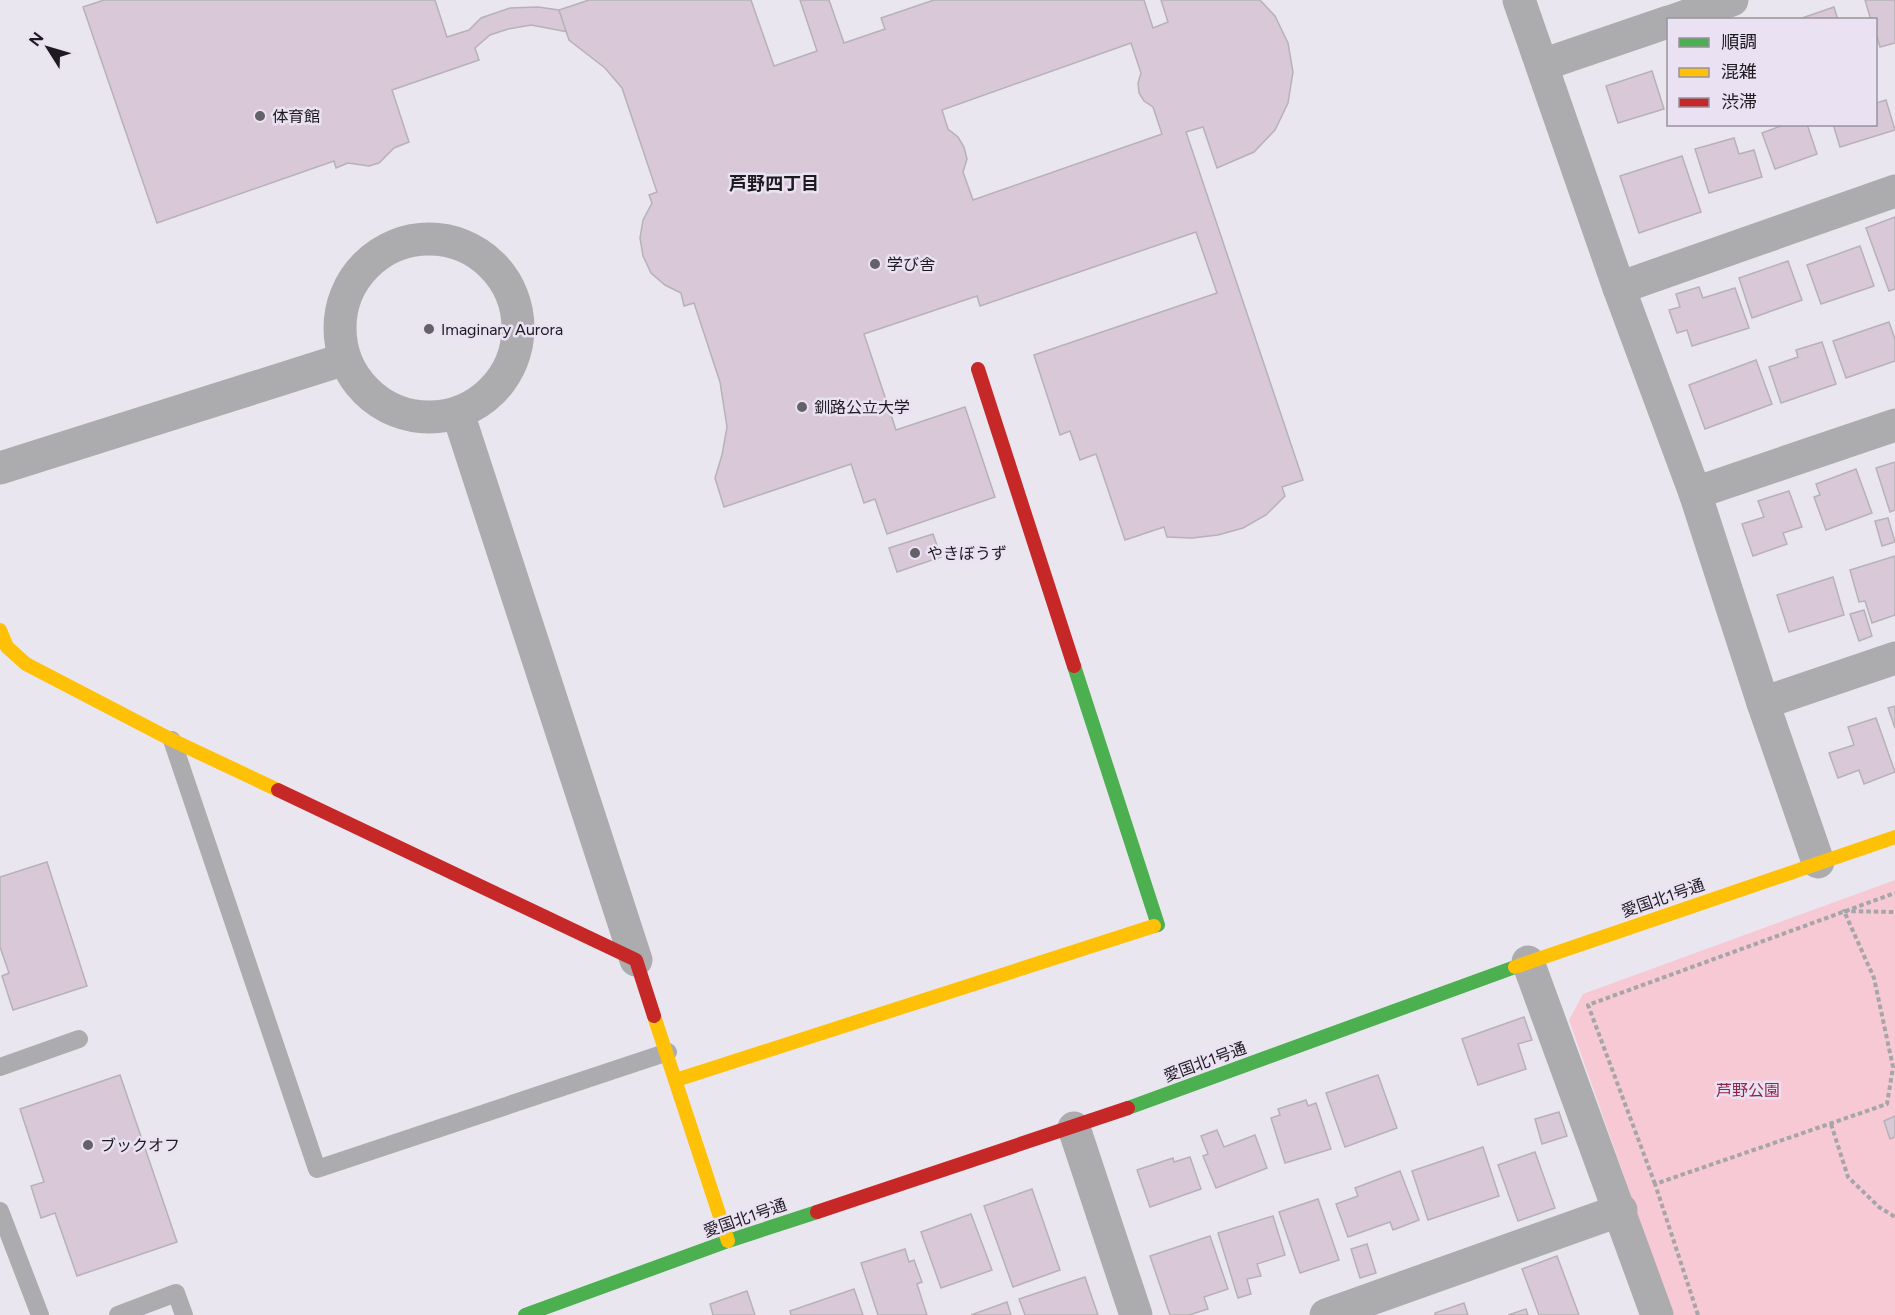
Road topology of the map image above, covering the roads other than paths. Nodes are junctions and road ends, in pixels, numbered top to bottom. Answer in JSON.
{"nodes":[{"id":1,"x":1519,"y":0,"type":"edge"},
{"id":2,"x":1732,"y":0,"type":"edge"},
{"id":3,"x":1681,"y":18,"type":"edge"},
{"id":4,"x":1667,"y":22,"type":"edge"},
{"id":5,"x":1542,"y":65,"type":"junction"},
{"id":6,"x":1895,"y":191,"type":"edge"},
{"id":7,"x":1620,"y":288,"type":"junction"},
{"id":8,"x":345,"y":359,"type":"junction"},
{"id":9,"x":978,"y":369,"type":"dead end"},
{"id":10,"x":458,"y":413,"type":"junction"},
{"id":11,"x":1895,"y":425,"type":"edge"},
{"id":12,"x":0,"y":468,"type":"edge"},
{"id":13,"x":1695,"y":493,"type":"junction"},
{"id":14,"x":0,"y":630,"type":"edge"},
{"id":15,"x":1895,"y":658,"type":"edge"},
{"id":16,"x":1763,"y":703,"type":"junction"},
{"id":17,"x":172,"y":740,"type":"junction"},
{"id":18,"x":1895,"y":837,"type":"edge"},
{"id":19,"x":1818,"y":862,"type":"junction"},
{"id":20,"x":636,"y":960,"type":"junction"},
{"id":21,"x":1528,"y":962,"type":"junction"},
{"id":22,"x":79,"y":1039,"type":"dead end"},
{"id":23,"x":668,"y":1052,"type":"junction"},
{"id":24,"x":0,"y":1067,"type":"edge"},
{"id":25,"x":676,"y":1080,"type":"junction"},
{"id":26,"x":1074,"y":1128,"type":"junction"},
{"id":27,"x":1620,"y":1210,"type":"junction"},
{"id":28,"x":0,"y":1211,"type":"edge"},
{"id":29,"x":728,"y":1241,"type":"junction"},
{"id":30,"x":1398,"y":1303,"type":"edge"},
{"id":31,"x":40,"y":1315,"type":"edge"},
{"id":32,"x":118,"y":1315,"type":"edge"},
{"id":33,"x":184,"y":1315,"type":"edge"},
{"id":34,"x":525,"y":1315,"type":"edge"},
{"id":35,"x":1136,"y":1315,"type":"edge"},
{"id":36,"x":1326,"y":1315,"type":"edge"},
{"id":37,"x":1657,"y":1315,"type":"edge"}],
"edges":[{"from":1,"to":5,"type":"street"},
{"from":2,"to":3,"type":"street"},
{"from":4,"to":5,"type":"street"},
{"from":5,"to":7,"type":"street"},
{"from":6,"to":7,"type":"street"},
{"from":7,"to":13,"type":"street"},
{"from":8,"to":10,"type":"street"},
{"from":8,"to":10,"type":"street"},
{"from":8,"to":12,"type":"street"},
{"from":9,"to":25,"type":"street"},
{"from":10,"to":20,"type":"street"},
{"from":11,"to":13,"type":"street"},
{"from":13,"to":16,"type":"street"},
{"from":14,"to":17,"type":"street"},
{"from":15,"to":16,"type":"street"},
{"from":16,"to":19,"type":"street"},
{"from":17,"to":20,"type":"street"},
{"from":17,"to":23,"type":"lane"},
{"from":18,"to":19,"type":"street","name":"愛国北1号通"},
{"from":19,"to":21,"type":"street","name":"愛国北1号通"},
{"from":20,"to":23,"type":"street"},
{"from":21,"to":26,"type":"street","name":"愛国北1号通"},
{"from":21,"to":27,"type":"street"},
{"from":22,"to":24,"type":"lane"},
{"from":23,"to":25,"type":"street"},
{"from":25,"to":29,"type":"street"},
{"from":26,"to":29,"type":"street","name":"愛国北1号通"},
{"from":26,"to":35,"type":"street"},
{"from":27,"to":30,"type":"street"},
{"from":27,"to":37,"type":"street"},
{"from":28,"to":31,"type":"lane"},
{"from":29,"to":34,"type":"street","name":"愛国北1号通"},
{"from":30,"to":36,"type":"street"},
{"from":32,"to":33,"type":"lane"}]}
